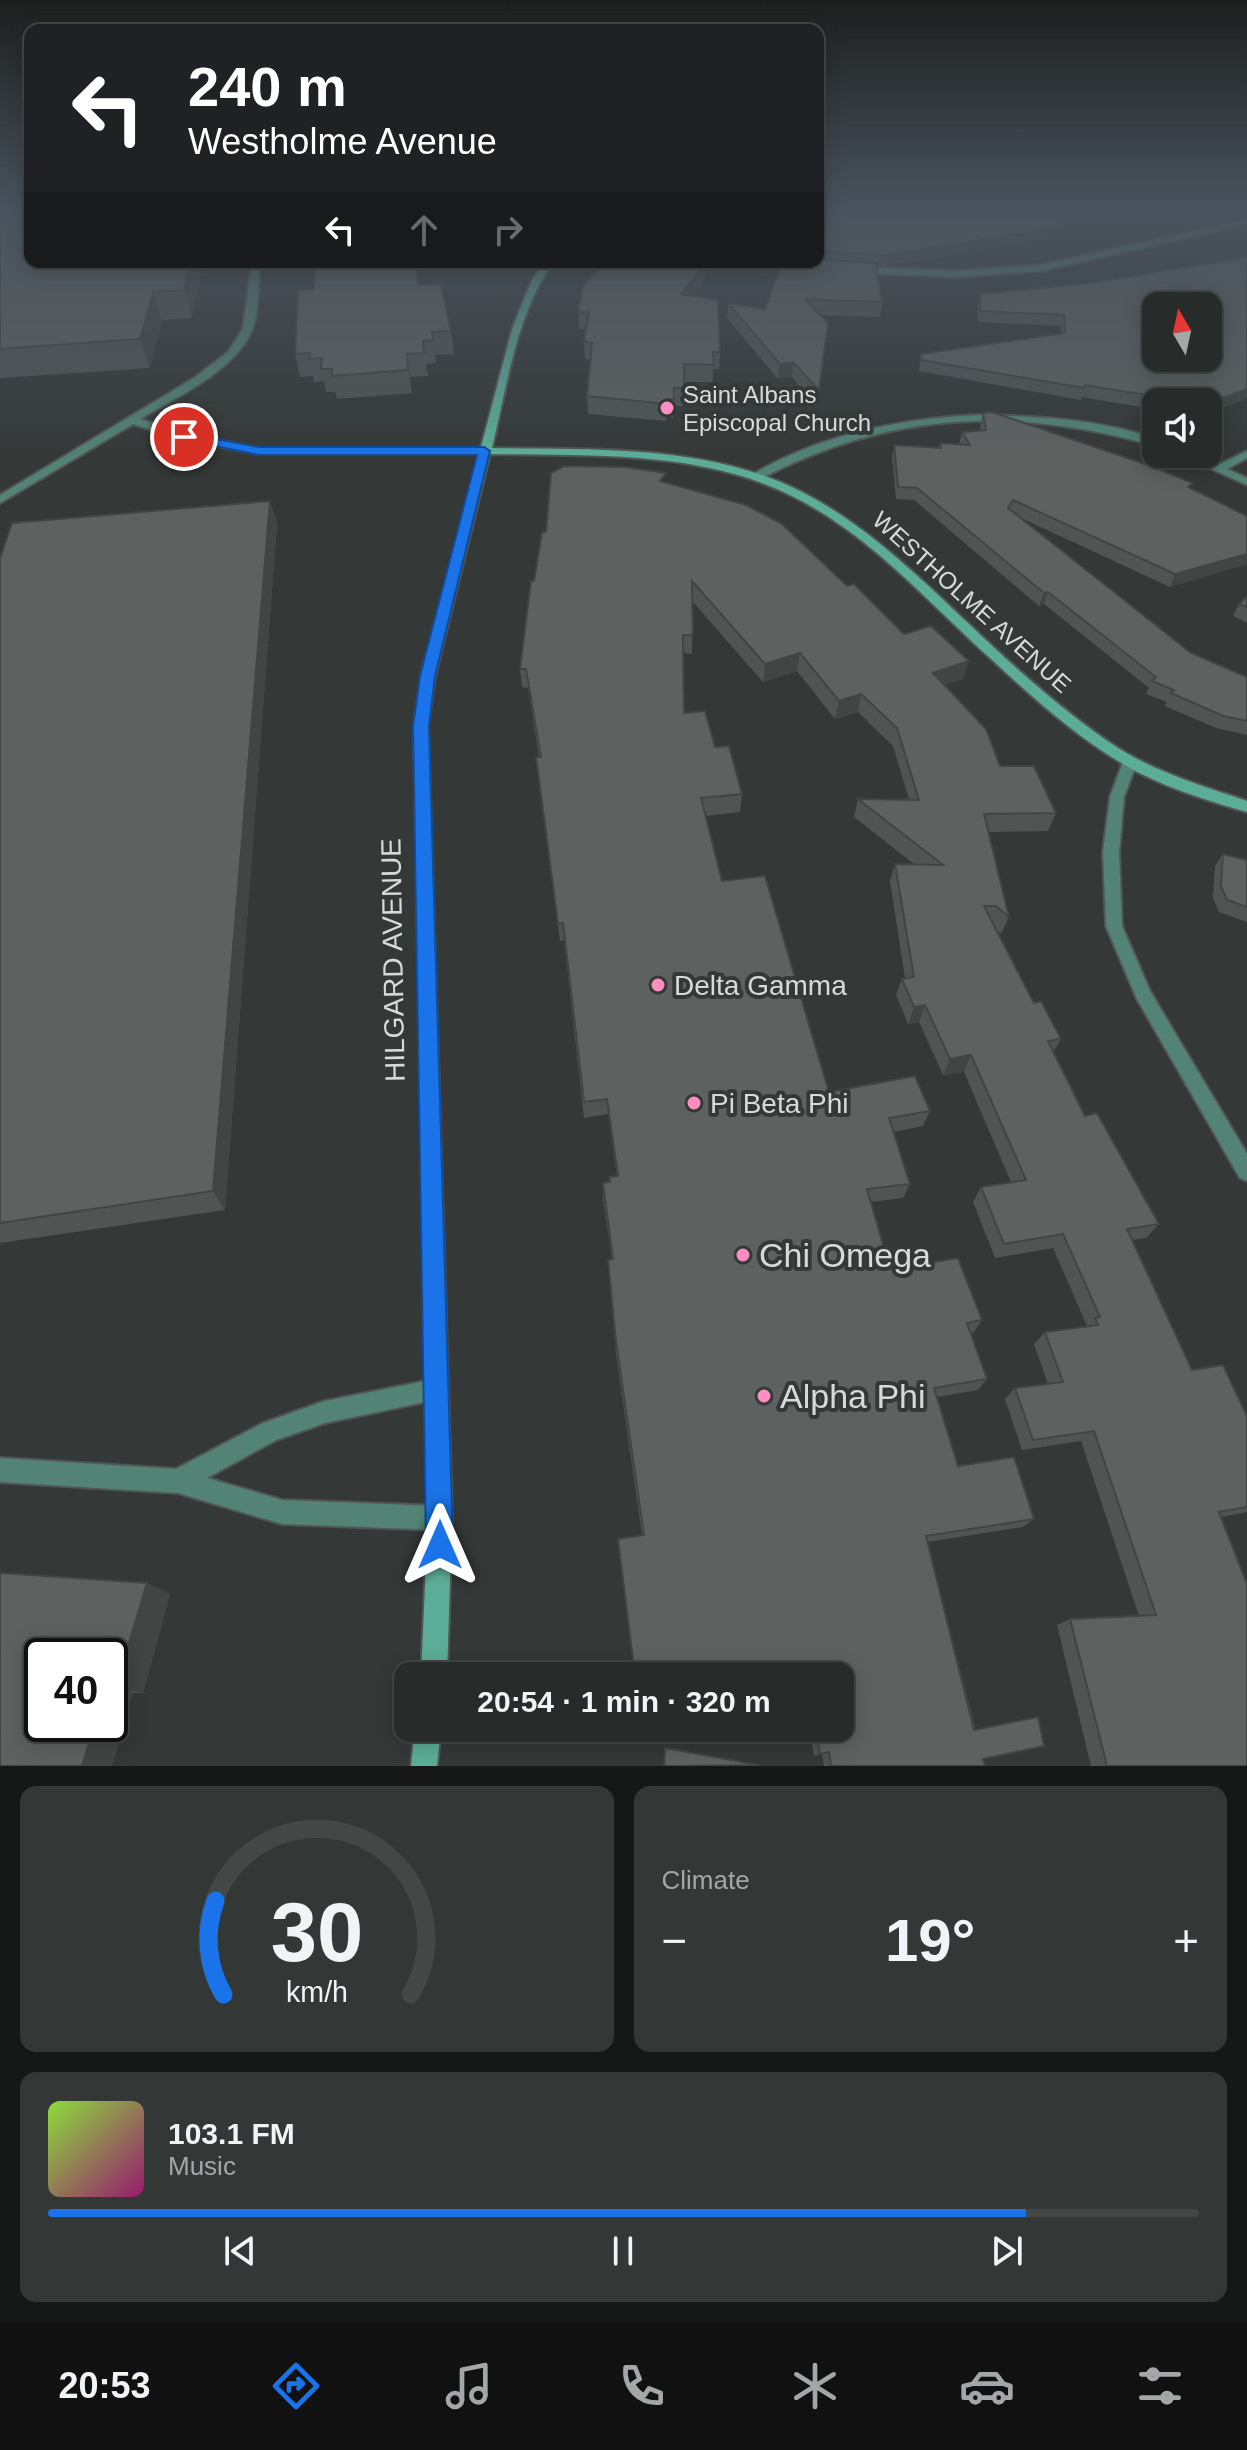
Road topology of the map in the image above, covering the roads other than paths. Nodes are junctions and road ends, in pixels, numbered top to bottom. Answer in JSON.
{"nodes":[{"id":1,"x":253,"y":292,"type":"edge"},
{"id":2,"x":531,"y":292,"type":"edge"},
{"id":3,"x":132,"y":420,"type":"junction"},
{"id":4,"x":1142,"y":439,"type":"edge"},
{"id":5,"x":484,"y":451,"type":"junction"},
{"id":6,"x":1247,"y":454,"type":"edge"},
{"id":7,"x":1220,"y":469,"type":"joint"},
{"id":8,"x":756,"y":477,"type":"junction"},
{"id":9,"x":1247,"y":482,"type":"edge"},
{"id":10,"x":0,"y":500,"type":"edge"},
{"id":11,"x":1130,"y":762,"type":"junction"},
{"id":12,"x":1247,"y":807,"type":"edge"},
{"id":13,"x":1247,"y":1172,"type":"edge"},
{"id":14,"x":436,"y":1390,"type":"junction"},
{"id":15,"x":0,"y":1470,"type":"edge"},
{"id":16,"x":178,"y":1481,"type":"junction"},
{"id":17,"x":440,"y":1518,"type":"junction"},
{"id":18,"x":435,"y":1662,"type":"edge"},
{"id":19,"x":427,"y":1742,"type":"edge"},
{"id":20,"x":424,"y":1766,"type":"edge"}],
"edges":[{"from":1,"to":3,"type":"street"},
{"from":2,"to":5,"type":"street","name":"HILGARD AVENUE"},
{"from":3,"to":5,"type":"street","name":"WESTHOLME AVENUE"},
{"from":3,"to":10,"type":"street"},
{"from":4,"to":8,"type":"street"},
{"from":5,"to":8,"type":"street","name":"WESTHOLME AVENUE"},
{"from":5,"to":14,"type":"street","name":"HILGARD AVENUE"},
{"from":6,"to":7,"type":"street"},
{"from":7,"to":9,"type":"street"},
{"from":8,"to":11,"type":"street","name":"WESTHOLME AVENUE"},
{"from":11,"to":12,"type":"street","name":"WESTHOLME AVENUE"},
{"from":11,"to":13,"type":"street"},
{"from":14,"to":16,"type":"street"},
{"from":14,"to":17,"type":"street","name":"HILGARD AVENUE"},
{"from":15,"to":16,"type":"street"},
{"from":16,"to":17,"type":"street"},
{"from":17,"to":18,"type":"street","name":"HILGARD AVENUE"},
{"from":19,"to":20,"type":"street"}]}
